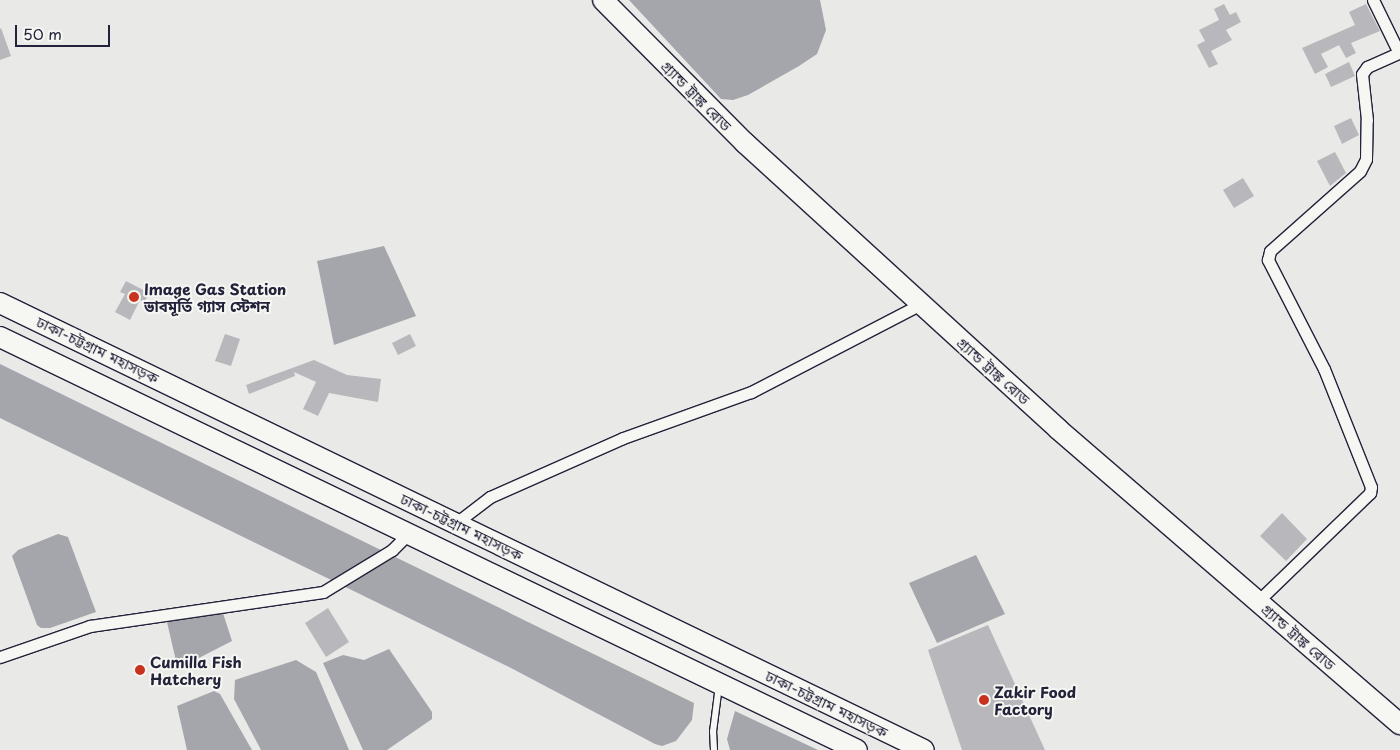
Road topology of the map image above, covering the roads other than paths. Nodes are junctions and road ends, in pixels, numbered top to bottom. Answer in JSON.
{"nodes":[{"id":1,"x":603,"y":0,"type":"edge"},
{"id":2,"x":1373,"y":0,"type":"edge"},
{"id":3,"x":0,"y":303,"type":"edge"},
{"id":4,"x":921,"y":304,"type":"junction"},
{"id":5,"x":0,"y":337,"type":"edge"},
{"id":6,"x":456,"y":523,"type":"junction"},
{"id":7,"x":409,"y":533,"type":"junction"},
{"id":8,"x":1258,"y":601,"type":"junction"},
{"id":9,"x":0,"y":657,"type":"edge"},
{"id":10,"x":720,"y":682,"type":"junction"},
{"id":11,"x":1400,"y":724,"type":"edge"},
{"id":12,"x":852,"y":749,"type":"edge"},
{"id":13,"x":714,"y":750,"type":"edge"},
{"id":14,"x":924,"y":750,"type":"edge"}],
"edges":[{"from":1,"to":4,"type":"highway","name":"গ্র্যান্ড ট্রাঙ্ক রোড"},
{"from":2,"to":8,"type":"street"},
{"from":3,"to":6,"type":"highway","name":"ঢাকা-চট্টগ্রাম মহাসড়ক"},
{"from":4,"to":6,"type":"street"},
{"from":4,"to":8,"type":"highway","name":"গ্র্যান্ড ট্রাঙ্ক রোড"},
{"from":5,"to":7,"type":"highway","name":"ঢাকা-চট্টগ্রাম মহাসড়ক"},
{"from":6,"to":14,"type":"highway","name":"ঢাকা-চট্টগ্রাম মহাসড়ক"},
{"from":7,"to":9,"type":"street"},
{"from":7,"to":10,"type":"highway","name":"ঢাকা-চট্টগ্রাম মহাসড়ক"},
{"from":8,"to":11,"type":"highway","name":"গ্র্যান্ড ট্রাঙ্ক রোড"},
{"from":10,"to":12,"type":"highway","name":"ঢাকা-চট্টগ্রাম মহাসড়ক"},
{"from":10,"to":13,"type":"lane"}]}
